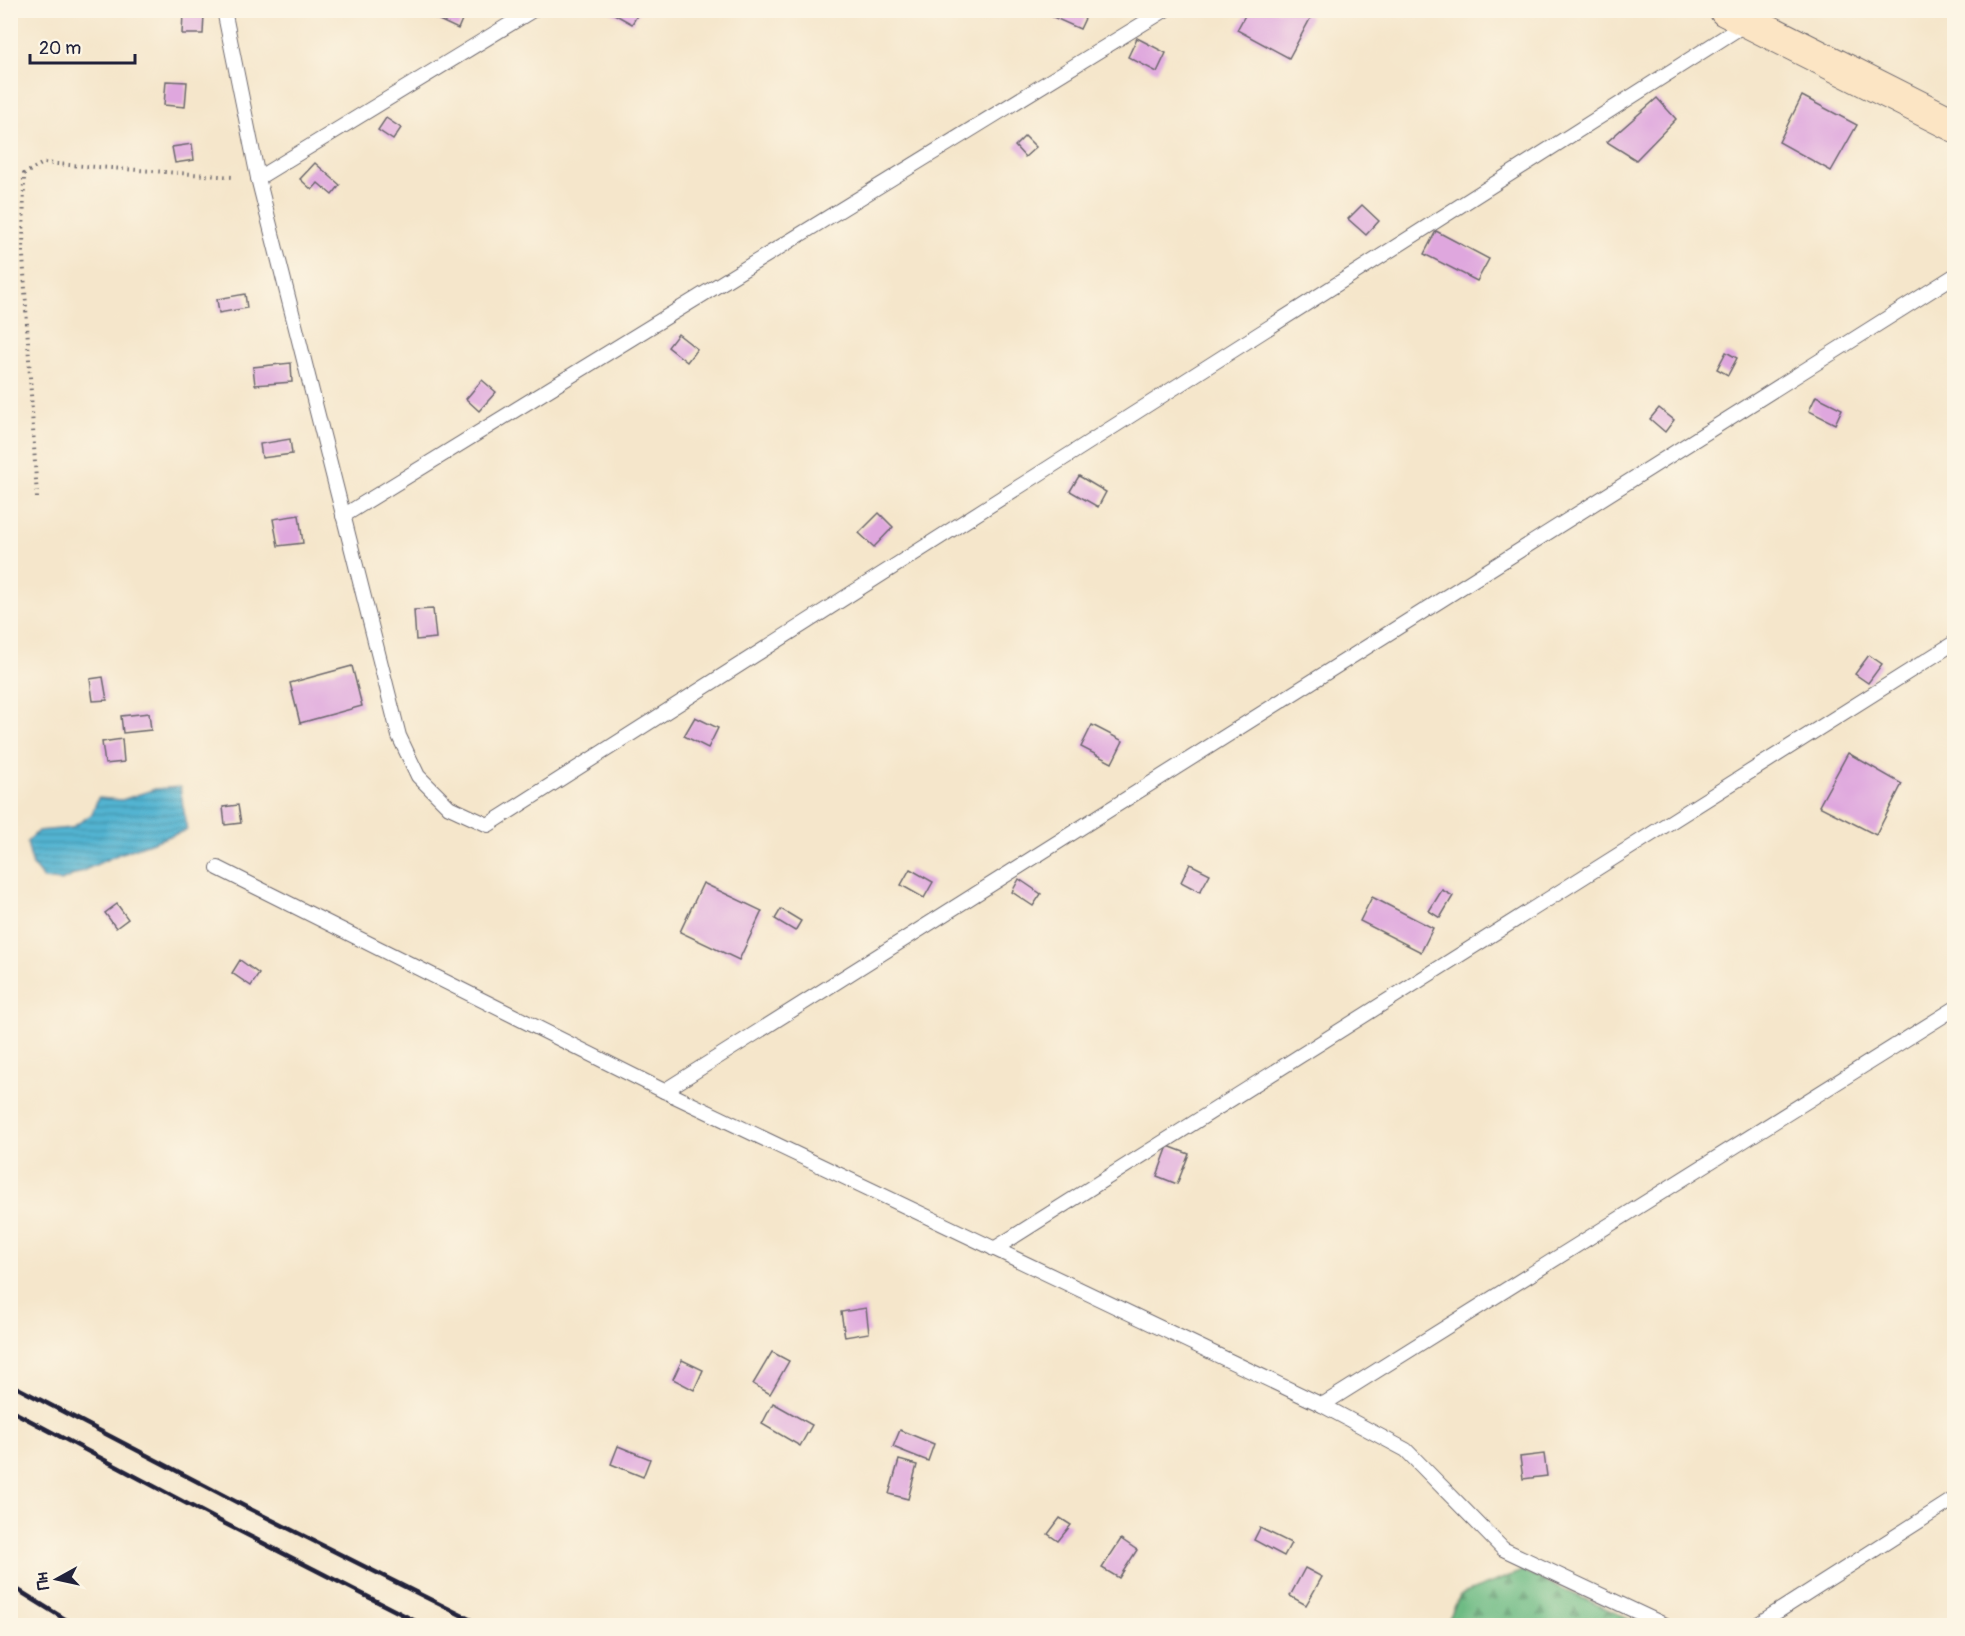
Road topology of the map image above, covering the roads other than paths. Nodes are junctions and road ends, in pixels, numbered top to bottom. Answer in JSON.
{"nodes":[{"id":1,"x":224,"y":10,"type":"edge"},
{"id":2,"x":533,"y":10,"type":"edge"},
{"id":3,"x":1165,"y":10,"type":"edge"},
{"id":4,"x":1737,"y":16,"type":"edge"},
{"id":5,"x":1954,"y":125,"type":"edge"},
{"id":6,"x":258,"y":178,"type":"junction"},
{"id":7,"x":1954,"y":276,"type":"edge"},
{"id":8,"x":343,"y":516,"type":"junction"},
{"id":9,"x":1954,"y":643,"type":"edge"},
{"id":10,"x":218,"y":868,"type":"dead end"},
{"id":11,"x":1954,"y":1010,"type":"edge"},
{"id":12,"x":664,"y":1091,"type":"junction"},
{"id":13,"x":994,"y":1249,"type":"junction"},
{"id":14,"x":1322,"y":1405,"type":"junction"},
{"id":15,"x":1954,"y":1499,"type":"edge"},
{"id":16,"x":1667,"y":1626,"type":"edge"},
{"id":17,"x":1755,"y":1626,"type":"edge"}],
"edges":[{"from":1,"to":6,"type":"lane"},
{"from":2,"to":6,"type":"lane"},
{"from":3,"to":8,"type":"lane"},
{"from":4,"to":5,"type":"street"},
{"from":4,"to":8,"type":"lane"},
{"from":6,"to":8,"type":"lane"},
{"from":7,"to":12,"type":"lane"},
{"from":9,"to":13,"type":"lane"},
{"from":10,"to":12,"type":"lane"},
{"from":11,"to":14,"type":"lane"},
{"from":12,"to":13,"type":"lane"},
{"from":13,"to":14,"type":"lane"},
{"from":14,"to":16,"type":"lane"},
{"from":15,"to":17,"type":"lane"}]}
